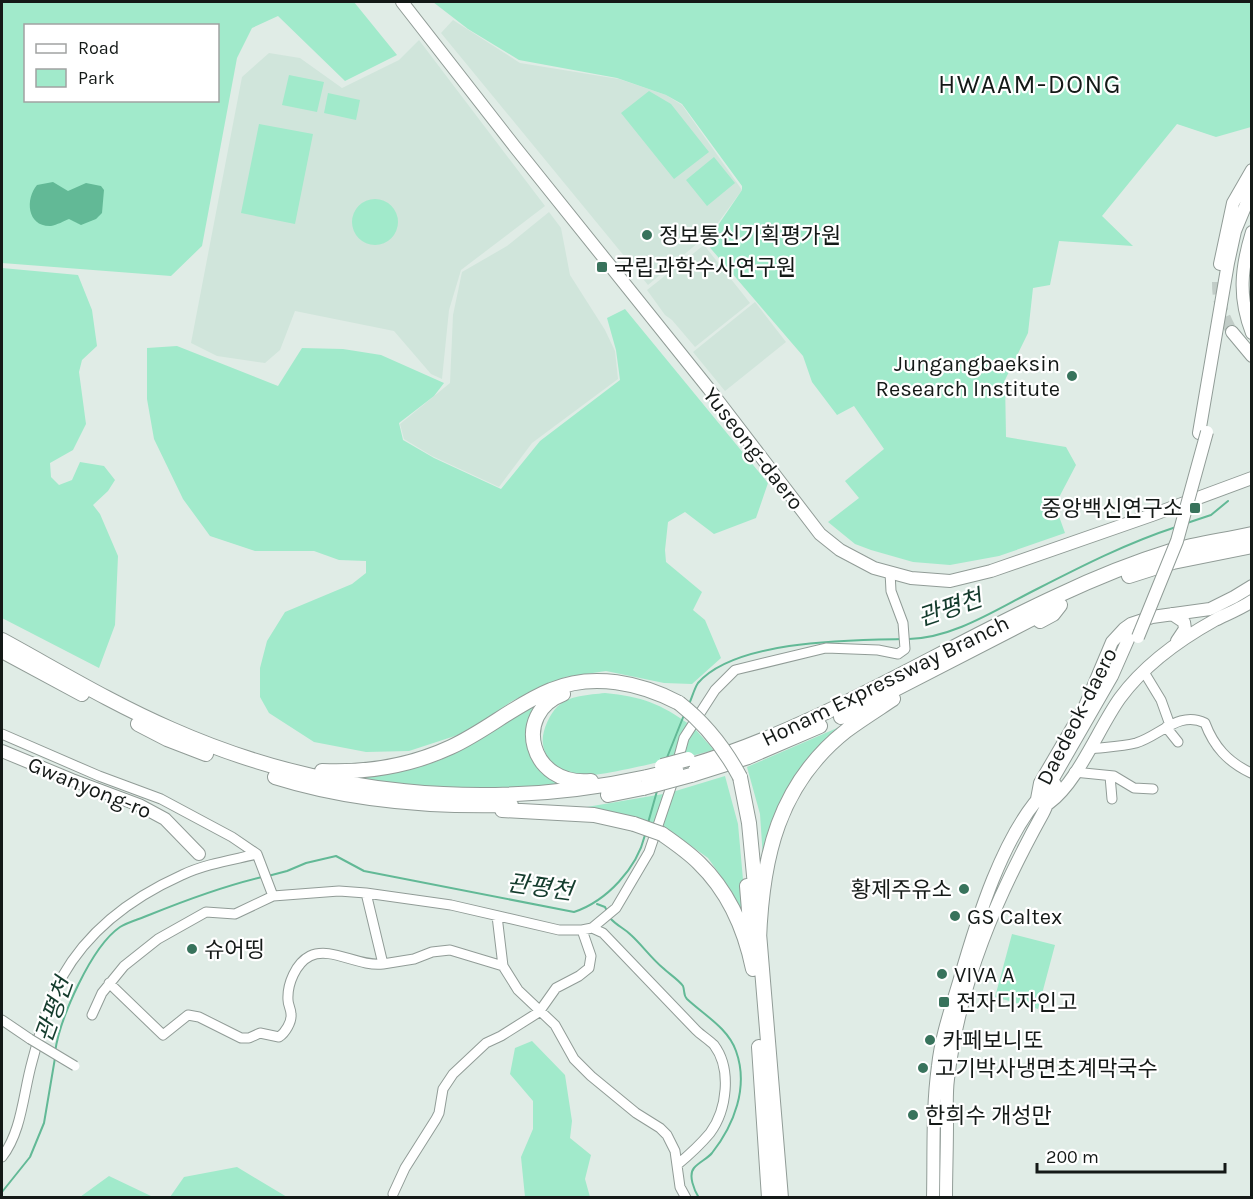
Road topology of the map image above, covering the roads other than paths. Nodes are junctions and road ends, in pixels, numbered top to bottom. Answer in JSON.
{"nodes":[{"id":1,"x":402,"y":2,"type":"edge"},
{"id":2,"x":1251,"y":170,"type":"edge"},
{"id":3,"x":1251,"y":190,"type":"edge"},
{"id":4,"x":1251,"y":209,"type":"edge"},
{"id":5,"x":1251,"y":232,"type":"edge"},
{"id":6,"x":1218,"y":282,"type":"tunnel mouth"},
{"id":7,"x":1232,"y":332,"type":"tunnel mouth"},
{"id":8,"x":1251,"y":333,"type":"edge"},
{"id":9,"x":1251,"y":356,"type":"edge"},
{"id":10,"x":1203,"y":433,"type":"junction"},
{"id":11,"x":1251,"y":480,"type":"edge"},
{"id":12,"x":1251,"y":534,"type":"edge"},
{"id":13,"x":1251,"y":546,"type":"edge"},
{"id":14,"x":890,"y":572,"type":"junction"},
{"id":15,"x":1251,"y":586,"type":"edge"},
{"id":16,"x":1251,"y":601,"type":"edge"},
{"id":17,"x":1060,"y":605,"type":"junction"},
{"id":18,"x":1172,"y":614,"type":"junction"},
{"id":19,"x":2,"y":640,"type":"edge"},
{"id":20,"x":1176,"y":642,"type":"junction"},
{"id":21,"x":2,"y":651,"type":"edge"},
{"id":22,"x":1144,"y":672,"type":"junction"},
{"id":23,"x":677,"y":706,"type":"junction"},
{"id":24,"x":1168,"y":726,"type":"junction"},
{"id":25,"x":2,"y":734,"type":"edge"},
{"id":26,"x":1178,"y":742,"type":"dead end"},
{"id":27,"x":1089,"y":749,"type":"junction"},
{"id":28,"x":2,"y":751,"type":"edge"},
{"id":29,"x":256,"y":762,"type":"junction"},
{"id":30,"x":690,"y":767,"type":"junction"},
{"id":31,"x":1074,"y":772,"type":"junction"},
{"id":32,"x":1251,"y":773,"type":"edge"},
{"id":33,"x":1110,"y":776,"type":"junction"},
{"id":34,"x":647,"y":778,"type":"junction"},
{"id":35,"x":736,"y":778,"type":"junction"},
{"id":36,"x":1154,"y":789,"type":"dead end"},
{"id":37,"x":1112,"y":799,"type":"dead end"},
{"id":38,"x":1042,"y":801,"type":"junction"},
{"id":39,"x":437,"y":805,"type":"junction"},
{"id":40,"x":199,"y":854,"type":"dead end"},
{"id":41,"x":257,"y":854,"type":"junction"},
{"id":42,"x":272,"y":893,"type":"junction"},
{"id":43,"x":366,"y":893,"type":"junction"},
{"id":44,"x":497,"y":916,"type":"junction"},
{"id":45,"x":590,"y":928,"type":"junction"},
{"id":46,"x":759,"y":940,"type":"junction"},
{"id":47,"x":383,"y":964,"type":"junction"},
{"id":48,"x":503,"y":966,"type":"junction"},
{"id":49,"x":753,"y":969,"type":"junction"},
{"id":50,"x":109,"y":983,"type":"junction"},
{"id":51,"x":539,"y":1012,"type":"junction"},
{"id":52,"x":92,"y":1015,"type":"dead end"},
{"id":53,"x":2,"y":1020,"type":"edge"},
{"id":54,"x":75,"y":1066,"type":"dead end"},
{"id":55,"x":2,"y":1157,"type":"edge"},
{"id":56,"x":677,"y":1165,"type":"junction"},
{"id":57,"x":393,"y":1194,"type":"dead end"},
{"id":58,"x":686,"y":1197,"type":"edge"},
{"id":59,"x":770,"y":1197,"type":"edge"},
{"id":60,"x":781,"y":1197,"type":"edge"},
{"id":61,"x":933,"y":1197,"type":"edge"},
{"id":62,"x":945,"y":1197,"type":"edge"}],
"edges":[{"from":1,"to":14,"type":"main road","name":"Yuseong-daero"},
{"from":2,"to":6,"type":"main road"},
{"from":3,"to":10,"type":"main road"},
{"from":4,"to":10,"type":"main road"},
{"from":5,"to":8,"type":"main road"},
{"from":7,"to":9,"type":"main road"},
{"from":10,"to":38,"type":"main road","name":"Daedeok-daero"},
{"from":11,"to":14,"type":"main road","name":"Yuseong-daero"},
{"from":12,"to":30,"type":"highway","name":"Honam Expressway Branch"},
{"from":13,"to":17,"type":"highway","name":"Honam Expressway Branch"},
{"from":14,"to":45,"type":"street"},
{"from":15,"to":18,"type":"main road","name":"Daedeok-daero"},
{"from":16,"to":20,"type":"main road","name":"Daedeok-daero"},
{"from":17,"to":30,"type":"highway","name":"Honam Expressway Branch"},
{"from":17,"to":46,"type":"highway"},
{"from":18,"to":20,"type":"main road"},
{"from":18,"to":38,"type":"main road","name":"Daedeok-daero"},
{"from":19,"to":29,"type":"highway","name":"Honam Expressway Branch"},
{"from":20,"to":22,"type":"main road","name":"Daedeok-daero"},
{"from":21,"to":39,"type":"highway","name":"Honam Expressway Branch"},
{"from":22,"to":24,"type":"street"},
{"from":22,"to":27,"type":"main road","name":"Daedeok-daero"},
{"from":23,"to":29,"type":"highway"},
{"from":23,"to":34,"type":"highway"},
{"from":23,"to":35,"type":"highway","bridge":true},
{"from":24,"to":26,"type":"street"},
{"from":24,"to":27,"type":"street"},
{"from":24,"to":32,"type":"street"},
{"from":25,"to":41,"type":"street"},
{"from":27,"to":31,"type":"main road","name":"Daedeok-daero"},
{"from":28,"to":40,"type":"main road","name":"Gwanyong-ro"},
{"from":29,"to":34,"type":"highway","name":"Honam Expressway Branch"},
{"from":30,"to":34,"type":"highway","bridge":true},
{"from":30,"to":34,"type":"highway","name":"Honam Expressway Branch","bridge":true},
{"from":31,"to":33,"type":"street"},
{"from":31,"to":38,"type":"main road","name":"Daedeok-daero"},
{"from":33,"to":36,"type":"street"},
{"from":33,"to":37,"type":"street"},
{"from":34,"to":39,"type":"highway","name":"Honam Expressway Branch"},
{"from":35,"to":46,"type":"highway"},
{"from":35,"to":49,"type":"highway"},
{"from":38,"to":61,"type":"main road","name":"Daedeok-daero"},
{"from":38,"to":62,"type":"main road","name":"Daedeok-daero"},
{"from":39,"to":49,"type":"highway","bridge":true},
{"from":41,"to":42,"type":"street"},
{"from":41,"to":55,"type":"street"},
{"from":42,"to":43,"type":"street"},
{"from":42,"to":50,"type":"street"},
{"from":43,"to":44,"type":"street"},
{"from":43,"to":47,"type":"street"},
{"from":44,"to":45,"type":"street"},
{"from":44,"to":48,"type":"street"},
{"from":45,"to":51,"type":"street"},
{"from":45,"to":56,"type":"street"},
{"from":46,"to":60,"type":"highway"},
{"from":47,"to":48,"type":"street"},
{"from":47,"to":50,"type":"street"},
{"from":48,"to":51,"type":"street"},
{"from":49,"to":59,"type":"highway"},
{"from":50,"to":52,"type":"street"},
{"from":51,"to":56,"type":"street"},
{"from":51,"to":57,"type":"street"},
{"from":53,"to":54,"type":"street","bridge":true},
{"from":56,"to":58,"type":"street"}]}
